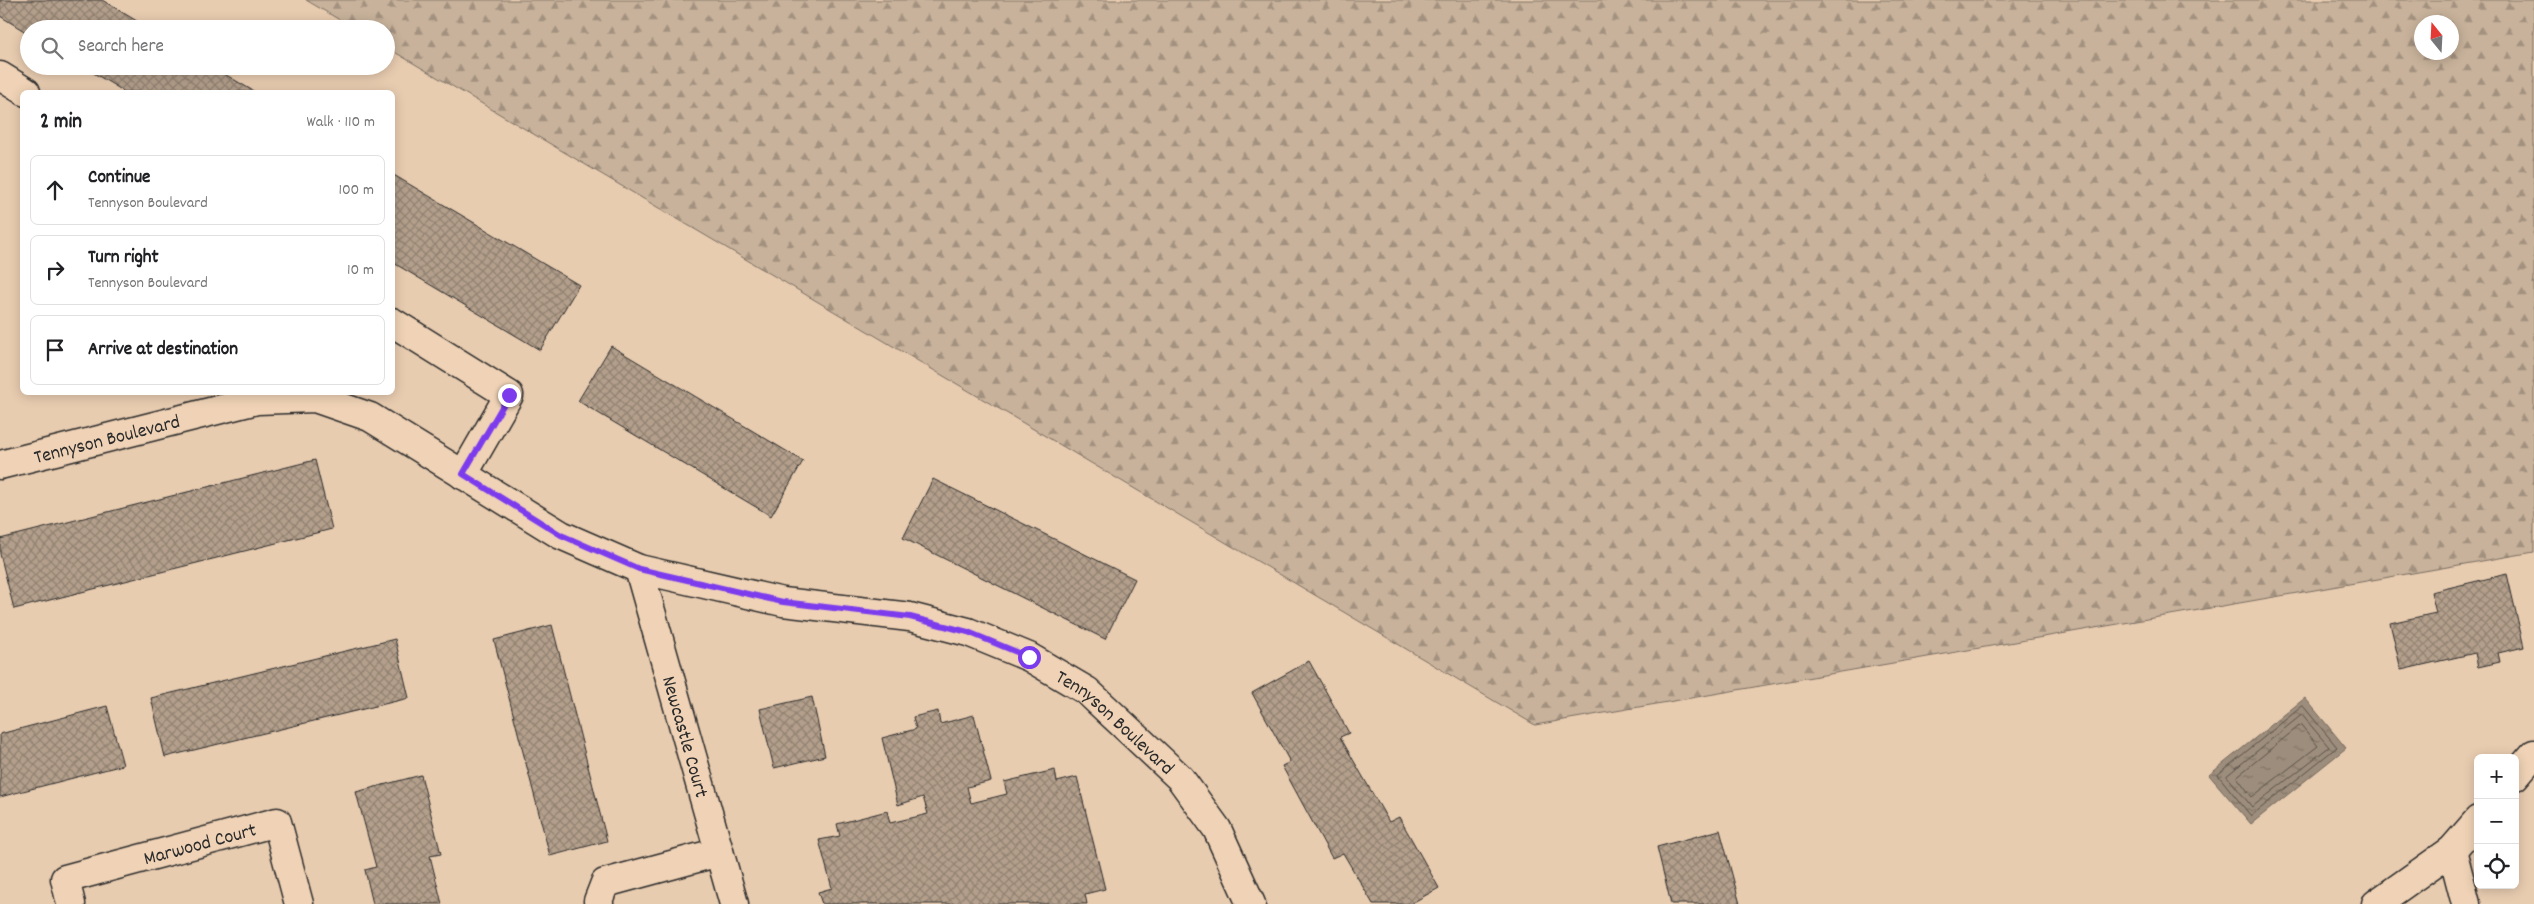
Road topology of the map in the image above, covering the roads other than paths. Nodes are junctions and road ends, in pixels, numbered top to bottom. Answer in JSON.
{"nodes":[{"id":1,"x":0,"y":76,"type":"edge"},
{"id":2,"x":23,"y":90,"type":"edge"},
{"id":3,"x":395,"y":324,"type":"edge"},
{"id":4,"x":0,"y":465,"type":"edge"},
{"id":5,"x":463,"y":474,"type":"junction"},
{"id":6,"x":639,"y":569,"type":"junction"},
{"id":7,"x":2534,"y":754,"type":"edge"},
{"id":8,"x":2519,"y":771,"type":"edge"},
{"id":9,"x":2474,"y":825,"type":"edge"},
{"id":10,"x":2452,"y":850,"type":"junction"},
{"id":11,"x":720,"y":852,"type":"junction"},
{"id":12,"x":71,"y":904,"type":"edge"},
{"id":13,"x":299,"y":904,"type":"edge"},
{"id":14,"x":599,"y":904,"type":"edge"},
{"id":15,"x":734,"y":904,"type":"edge"},
{"id":16,"x":1251,"y":904,"type":"edge"},
{"id":17,"x":2376,"y":904,"type":"edge"},
{"id":18,"x":2466,"y":904,"type":"edge"}],
"edges":[{"from":1,"to":2,"type":"street"},
{"from":3,"to":5,"type":"street"},
{"from":4,"to":5,"type":"street","name":"Tennyson Boulevard"},
{"from":5,"to":6,"type":"street","name":"Tennyson Boulevard"},
{"from":6,"to":11,"type":"street","name":"Newcastle Court"},
{"from":6,"to":16,"type":"street","name":"Tennyson Boulevard"},
{"from":7,"to":8,"type":"street"},
{"from":9,"to":10,"type":"street"},
{"from":10,"to":17,"type":"street"},
{"from":10,"to":18,"type":"street"},
{"from":11,"to":14,"type":"street"},
{"from":11,"to":15,"type":"street","name":"Newcastle Court"},
{"from":12,"to":13,"type":"street","name":"Marwood Court"}]}
